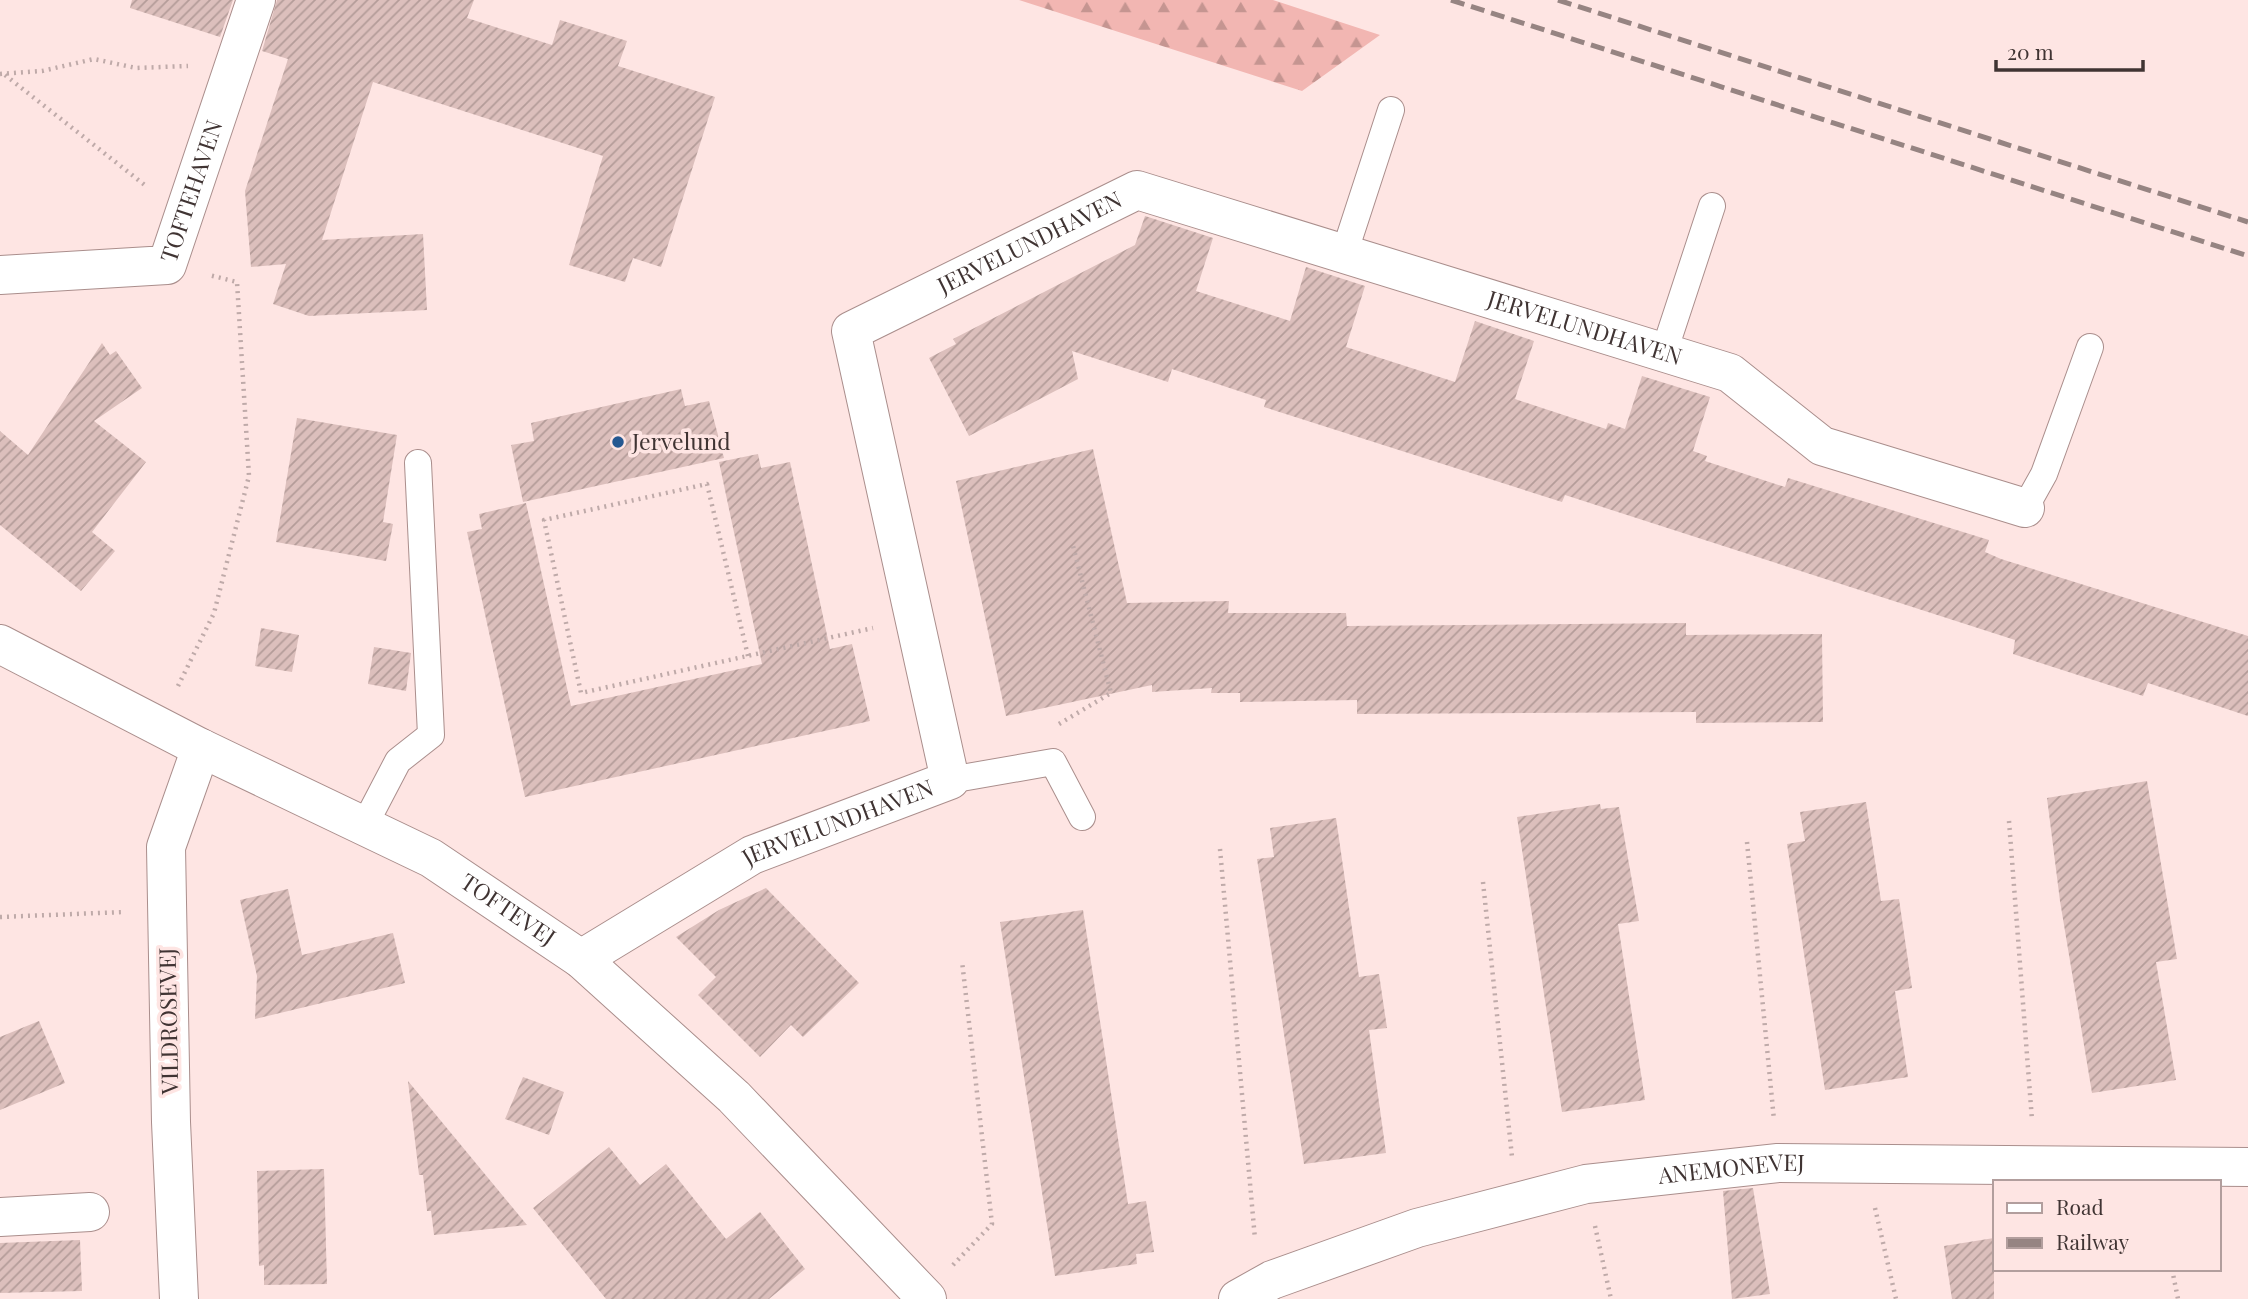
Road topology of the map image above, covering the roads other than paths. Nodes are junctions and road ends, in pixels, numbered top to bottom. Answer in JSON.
{"nodes":[{"id":1,"x":256,"y":0,"type":"edge"},
{"id":2,"x":1391,"y":110,"type":"dead end"},
{"id":3,"x":1712,"y":206,"type":"dead end"},
{"id":4,"x":1344,"y":254,"type":"junction"},
{"id":5,"x":0,"y":275,"type":"edge"},
{"id":6,"x":2090,"y":347,"type":"dead end"},
{"id":7,"x":1664,"y":352,"type":"junction"},
{"id":8,"x":418,"y":463,"type":"dead end"},
{"id":9,"x":2025,"y":508,"type":"joint"},
{"id":10,"x":0,"y":644,"type":"edge"},
{"id":11,"x":201,"y":748,"type":"junction"},
{"id":12,"x":950,"y":780,"type":"junction"},
{"id":13,"x":1082,"y":817,"type":"dead end"},
{"id":14,"x":364,"y":826,"type":"junction"},
{"id":15,"x":581,"y":959,"type":"junction"},
{"id":16,"x":2248,"y":1167,"type":"edge"},
{"id":17,"x":90,"y":1212,"type":"dead end"},
{"id":18,"x":0,"y":1217,"type":"edge"},
{"id":19,"x":925,"y":1297,"type":"edge"},
{"id":20,"x":179,"y":1299,"type":"edge"},
{"id":21,"x":1238,"y":1299,"type":"edge"}],
"edges":[{"from":1,"to":5,"type":"street","name":"TOFTEHAVEN"},
{"from":2,"to":4,"type":"lane"},
{"from":3,"to":7,"type":"lane"},
{"from":4,"to":7,"type":"street","name":"JERVELUNDHAVEN"},
{"from":4,"to":12,"type":"street","name":"JERVELUNDHAVEN"},
{"from":6,"to":9,"type":"lane"},
{"from":7,"to":9,"type":"street","name":"JERVELUNDHAVEN"},
{"from":8,"to":14,"type":"lane"},
{"from":10,"to":11,"type":"street","name":"TOFTEVEJ"},
{"from":11,"to":14,"type":"street","name":"TOFTEVEJ"},
{"from":11,"to":20,"type":"street","name":"VILDROSEVEJ"},
{"from":12,"to":13,"type":"lane"},
{"from":12,"to":15,"type":"street","name":"JERVELUNDHAVEN"},
{"from":14,"to":15,"type":"street","name":"TOFTEVEJ"},
{"from":15,"to":19,"type":"street","name":"TOFTEVEJ"},
{"from":16,"to":21,"type":"street","name":"ANEMONEVEJ"},
{"from":17,"to":18,"type":"street"}]}
